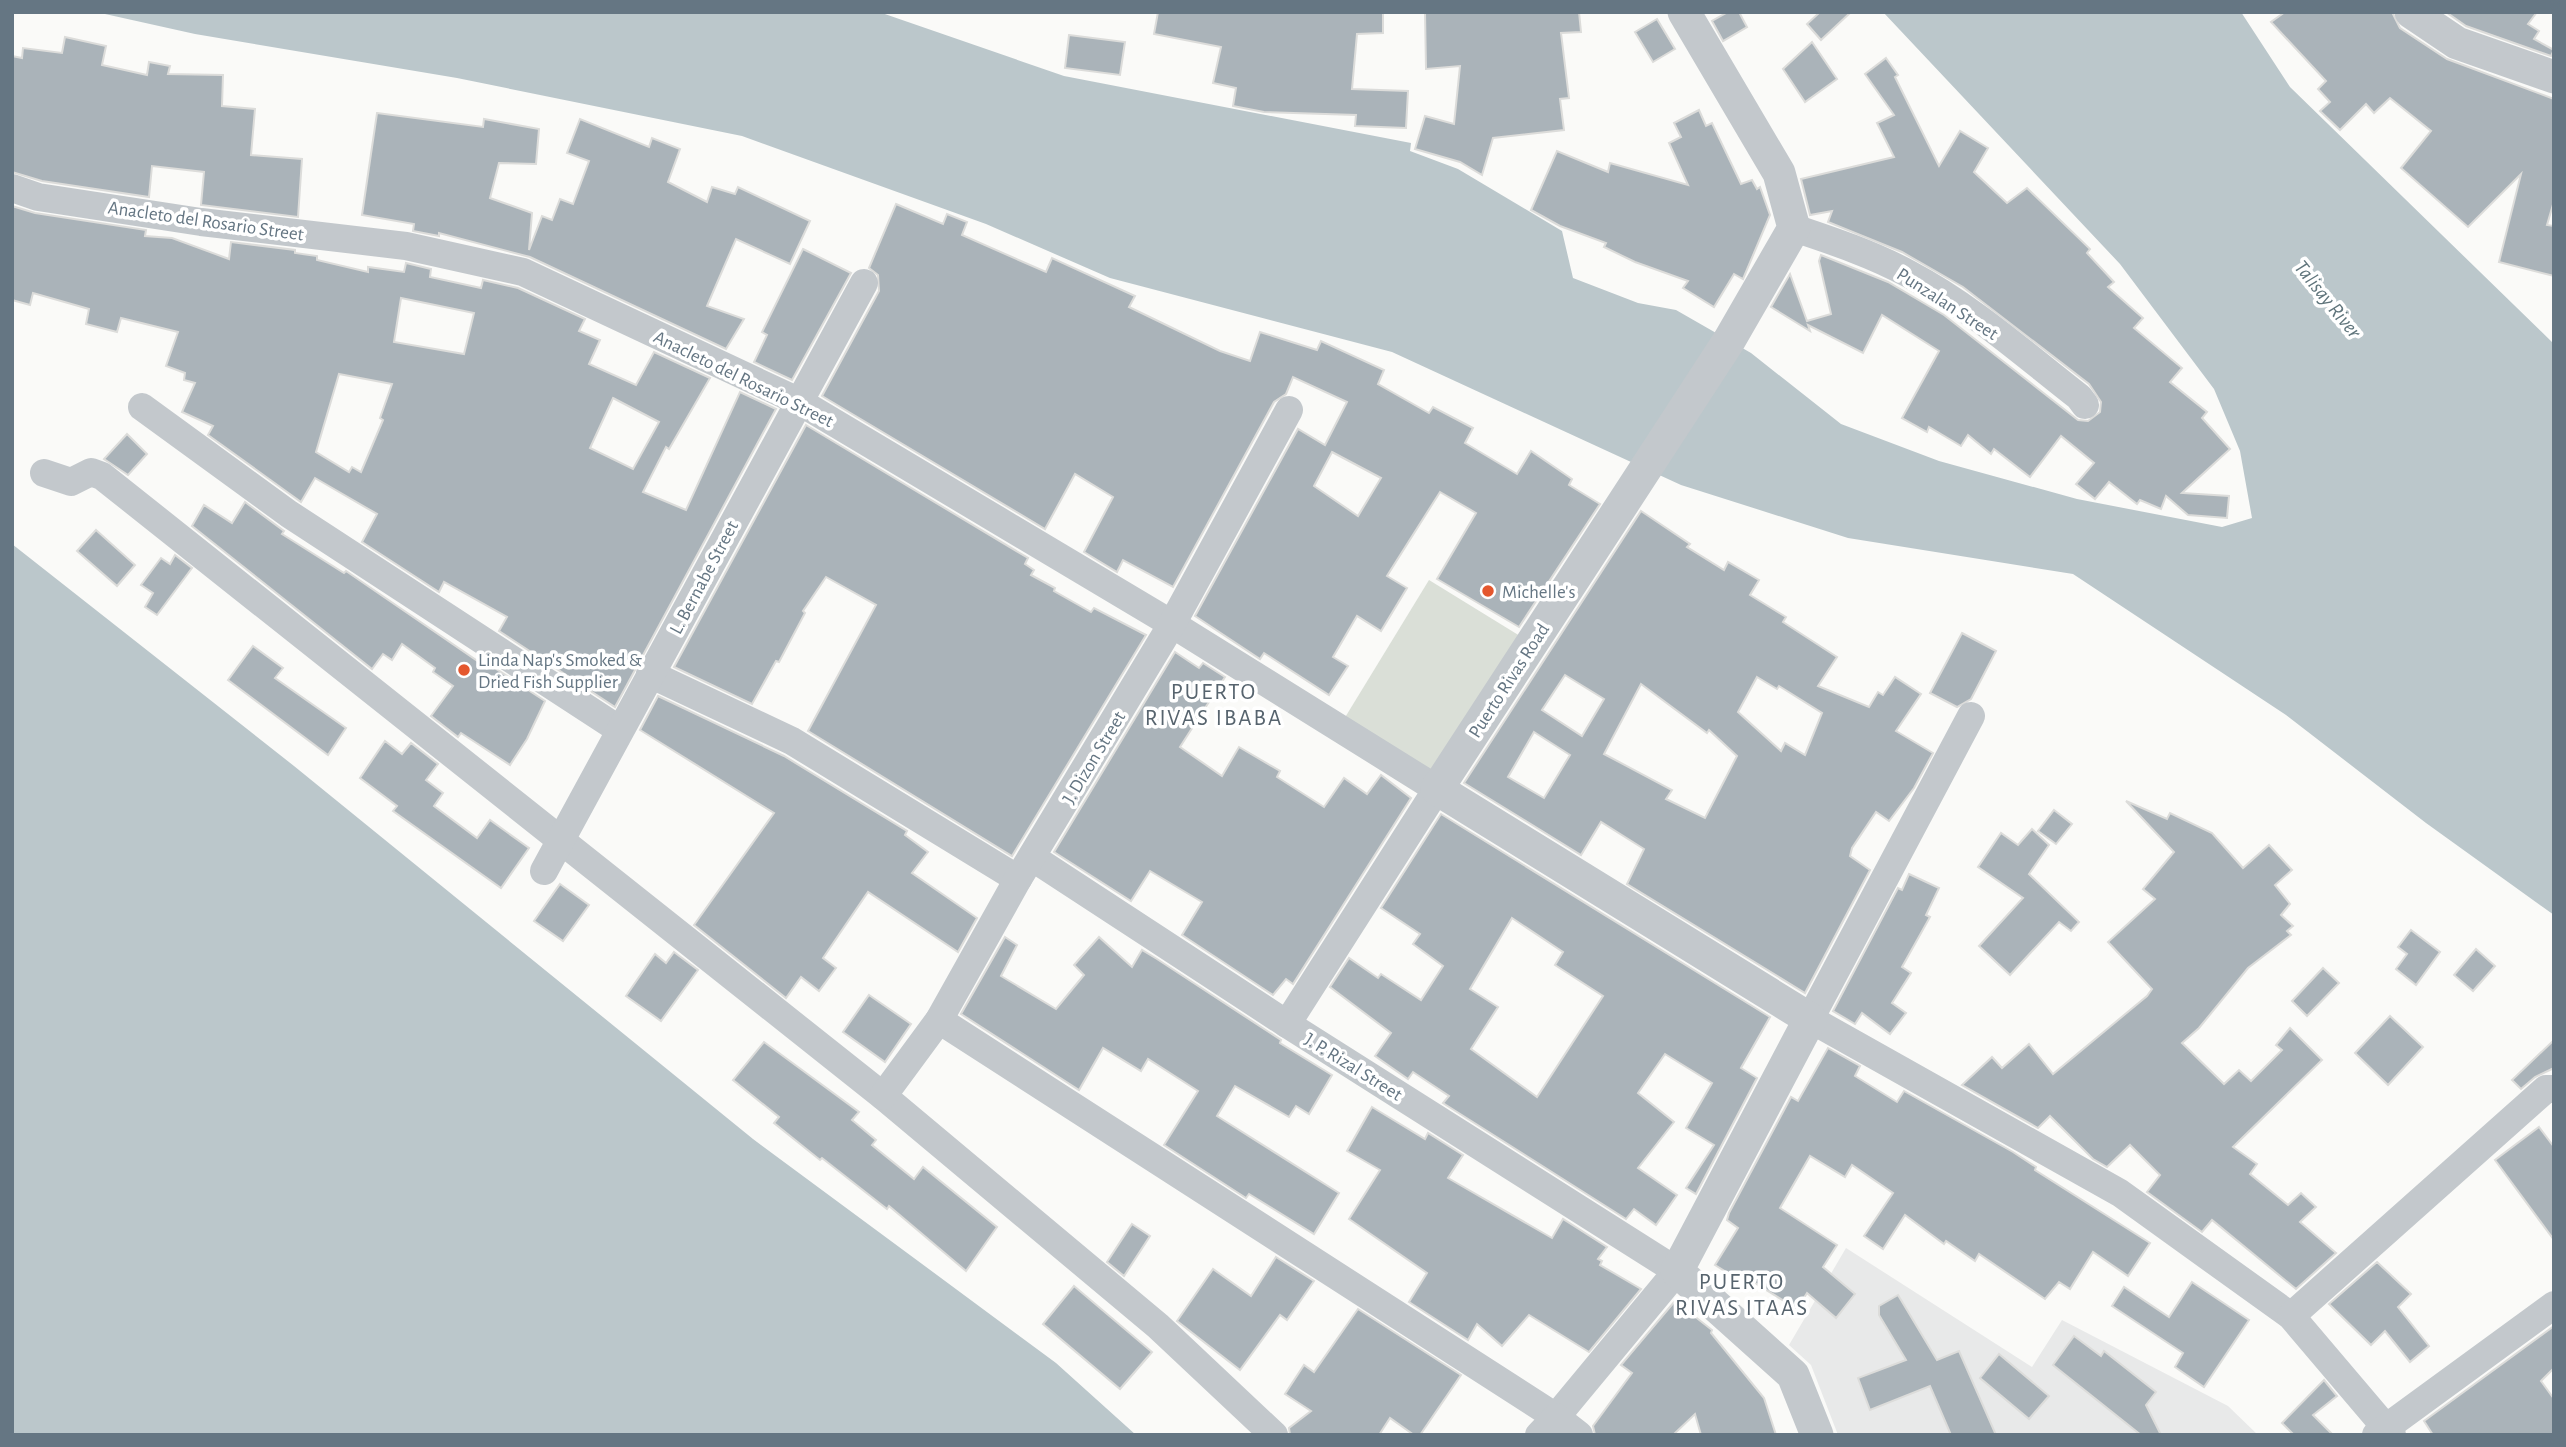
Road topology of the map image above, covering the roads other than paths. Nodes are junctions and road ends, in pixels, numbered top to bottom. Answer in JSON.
{"nodes":[{"id":1,"x":1684,"y":12,"type":"edge"},
{"id":2,"x":2411,"y":12,"type":"edge"},
{"id":3,"x":2554,"y":76,"type":"edge"},
{"id":4,"x":12,"y":188,"type":"edge"},
{"id":5,"x":1794,"y":228,"type":"junction"},
{"id":6,"x":864,"y":283,"type":"dead end"},
{"id":7,"x":798,"y":401,"type":"junction"},
{"id":8,"x":2085,"y":405,"type":"dead end"},
{"id":9,"x":142,"y":407,"type":"dead end"},
{"id":10,"x":1289,"y":410,"type":"dead end"},
{"id":11,"x":44,"y":473,"type":"dead end"},
{"id":12,"x":1172,"y":624,"type":"junction"},
{"id":13,"x":650,"y":674,"type":"junction"},
{"id":14,"x":1971,"y":716,"type":"dead end"},
{"id":15,"x":620,"y":730,"type":"junction"},
{"id":16,"x":1437,"y":789,"type":"junction"},
{"id":17,"x":562,"y":842,"type":"junction"},
{"id":18,"x":1026,"y":868,"type":"junction"},
{"id":19,"x":544,"y":871,"type":"dead end"},
{"id":20,"x":1810,"y":1019,"type":"junction"},
{"id":21,"x":939,"y":1020,"type":"junction"},
{"id":22,"x":1287,"y":1024,"type":"junction"},
{"id":23,"x":2554,"y":1089,"type":"edge"},
{"id":24,"x":883,"y":1096,"type":"junction"},
{"id":25,"x":1677,"y":1270,"type":"junction"},
{"id":26,"x":2554,"y":1305,"type":"edge"},
{"id":27,"x":2291,"y":1316,"type":"junction"},
{"id":28,"x":1547,"y":1426,"type":"edge"},
{"id":29,"x":2384,"y":1432,"type":"edge"},
{"id":30,"x":1274,"y":1435,"type":"edge"},
{"id":31,"x":1579,"y":1435,"type":"edge"},
{"id":32,"x":1817,"y":1435,"type":"edge"}],
"edges":[{"from":1,"to":5,"type":"street"},
{"from":2,"to":3,"type":"street"},
{"from":4,"to":7,"type":"street","name":"Anacleto del Rosario Street"},
{"from":5,"to":8,"type":"street","name":"Punzalan Street"},
{"from":5,"to":16,"type":"street","name":"Puerto Rivas Road"},
{"from":6,"to":7,"type":"street","name":"L. Bernabe Street"},
{"from":7,"to":12,"type":"street","name":"Anacleto del Rosario Street"},
{"from":7,"to":13,"type":"street","name":"L. Bernabe Street"},
{"from":9,"to":15,"type":"street"},
{"from":10,"to":12,"type":"street","name":"J. Dizon Street"},
{"from":11,"to":17,"type":"street"},
{"from":12,"to":16,"type":"street","name":"Anacleto del Rosario Street"},
{"from":12,"to":18,"type":"street","name":"J. Dizon Street"},
{"from":13,"to":15,"type":"street","name":"L. Bernabe Street"},
{"from":13,"to":18,"type":"street","name":"J. P. Rizal Street"},
{"from":14,"to":20,"type":"street"},
{"from":15,"to":17,"type":"street","name":"L. Bernabe Street"},
{"from":16,"to":20,"type":"street"},
{"from":16,"to":22,"type":"street","name":"Puerto Rivas Road"},
{"from":17,"to":19,"type":"street","name":"L. Bernabe Street"},
{"from":17,"to":24,"type":"street"},
{"from":18,"to":21,"type":"street","name":"J. Dizon Street"},
{"from":18,"to":22,"type":"street","name":"J. P. Rizal Street"},
{"from":20,"to":25,"type":"street"},
{"from":20,"to":27,"type":"street"},
{"from":21,"to":24,"type":"street","name":"J. Dizon Street"},
{"from":21,"to":28,"type":"street"},
{"from":22,"to":25,"type":"street","name":"J. P. Rizal Street"},
{"from":23,"to":27,"type":"street"},
{"from":24,"to":30,"type":"street"},
{"from":25,"to":28,"type":"street"},
{"from":25,"to":32,"type":"street"},
{"from":26,"to":29,"type":"street"},
{"from":27,"to":29,"type":"street"},
{"from":28,"to":31,"type":"street"}]}
